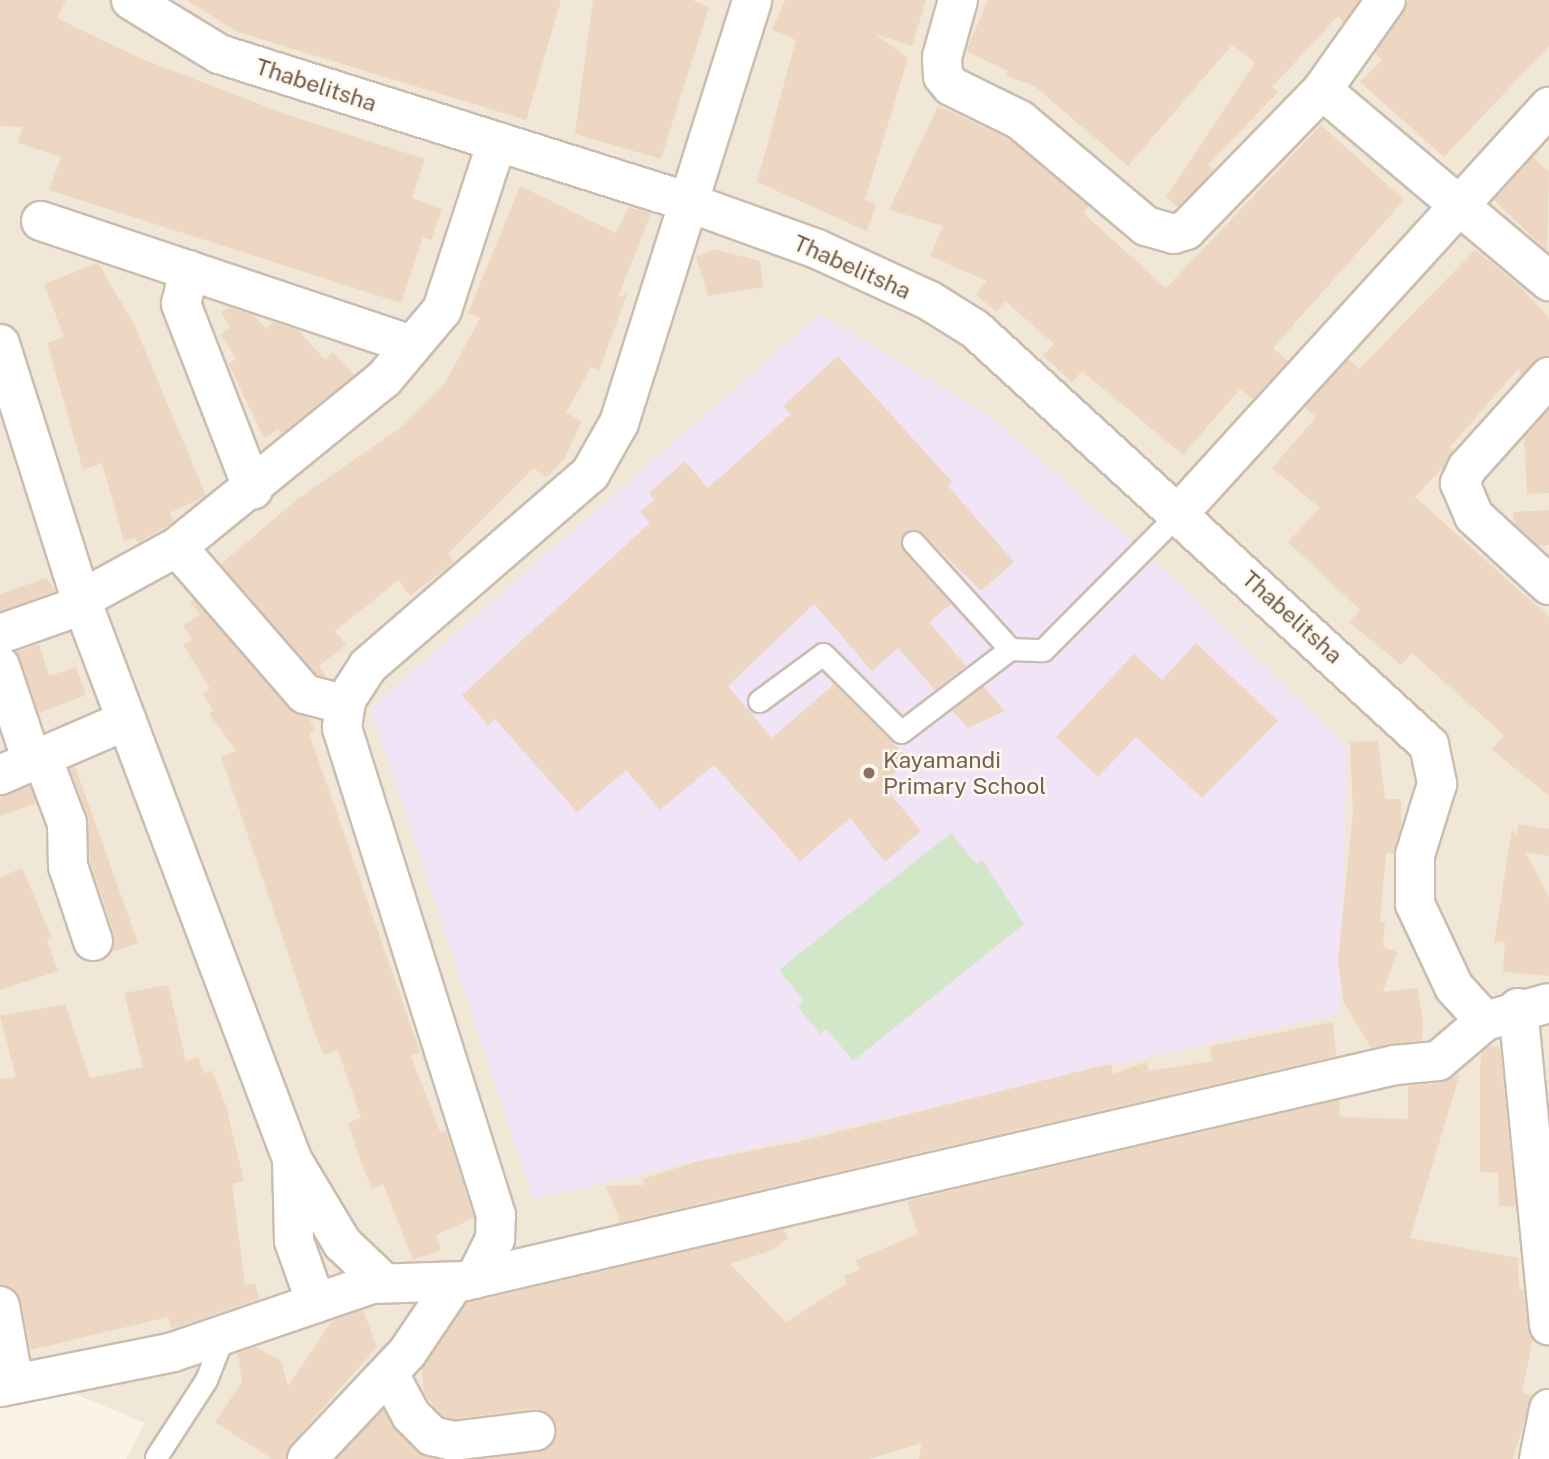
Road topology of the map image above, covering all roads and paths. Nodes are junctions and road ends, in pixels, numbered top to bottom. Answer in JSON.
{"nodes":[{"id":1,"x":131,"y":0,"type":"edge"},
{"id":2,"x":752,"y":0,"type":"edge"},
{"id":3,"x":958,"y":0,"type":"edge"},
{"id":4,"x":1386,"y":0,"type":"edge"},
{"id":5,"x":1322,"y":90,"type":"junction"},
{"id":6,"x":1549,"y":107,"type":"edge"},
{"id":7,"x":497,"y":142,"type":"junction"},
{"id":8,"x":687,"y":202,"type":"junction"},
{"id":9,"x":1460,"y":206,"type":"junction"},
{"id":10,"x":41,"y":221,"type":"dead end"},
{"id":11,"x":189,"y":271,"type":"junction"},
{"id":12,"x":1549,"y":281,"type":"edge"},
{"id":13,"x":0,"y":344,"type":"edge"},
{"id":14,"x":412,"y":345,"type":"junction"},
{"id":15,"x":1549,"y":377,"type":"edge"},
{"id":16,"x":253,"y":490,"type":"junction"},
{"id":17,"x":1178,"y":514,"type":"junction"},
{"id":18,"x":913,"y":542,"type":"dead end"},
{"id":19,"x":177,"y":547,"type":"junction"},
{"id":20,"x":1549,"y":585,"type":"edge"},
{"id":21,"x":83,"y":602,"type":"junction"},
{"id":22,"x":0,"y":634,"type":"edge"},
{"id":23,"x":1010,"y":649,"type":"junction"},
{"id":24,"x":0,"y":666,"type":"edge"},
{"id":25,"x":759,"y":701,"type":"dead end"},
{"id":26,"x":346,"y":705,"type":"junction"},
{"id":27,"x":127,"y":720,"type":"junction"},
{"id":28,"x":25,"y":765,"type":"edge"},
{"id":29,"x":93,"y":941,"type":"dead end"},
{"id":30,"x":1517,"y":1010,"type":"edge"},
{"id":31,"x":292,"y":1159,"type":"junction"},
{"id":32,"x":464,"y":1281,"type":"junction"},
{"id":33,"x":384,"y":1283,"type":"junction"},
{"id":34,"x":316,"y":1303,"type":"junction"},
{"id":35,"x":0,"y":1306,"type":"edge"},
{"id":36,"x":1549,"y":1325,"type":"edge"},
{"id":37,"x":223,"y":1337,"type":"junction"},
{"id":38,"x":388,"y":1374,"type":"junction"},
{"id":39,"x":7,"y":1386,"type":"edge"},
{"id":40,"x":1549,"y":1409,"type":"edge"},
{"id":41,"x":535,"y":1430,"type":"dead end"},
{"id":42,"x":156,"y":1457,"type":"dead end"},
{"id":43,"x":307,"y":1459,"type":"edge"},
{"id":44,"x":1539,"y":1459,"type":"edge"}],
"edges":[{"from":1,"to":7,"type":"street","name":"Thabelitsha"},
{"from":2,"to":8,"type":"street"},
{"from":3,"to":5,"type":"street"},
{"from":4,"to":5,"type":"street"},
{"from":5,"to":9,"type":"street"},
{"from":6,"to":9,"type":"street"},
{"from":7,"to":8,"type":"street","name":"Thabelitsha"},
{"from":7,"to":14,"type":"street"},
{"from":8,"to":17,"type":"street","name":"Thabelitsha"},
{"from":8,"to":26,"type":"street"},
{"from":9,"to":12,"type":"street"},
{"from":9,"to":17,"type":"street"},
{"from":10,"to":11,"type":"street"},
{"from":11,"to":14,"type":"street"},
{"from":11,"to":16,"type":"street"},
{"from":13,"to":21,"type":"street"},
{"from":14,"to":16,"type":"street"},
{"from":15,"to":20,"type":"street"},
{"from":16,"to":19,"type":"street"},
{"from":17,"to":23,"type":"lane"},
{"from":17,"to":30,"type":"street","name":"Thabelitsha"},
{"from":18,"to":23,"type":"lane"},
{"from":19,"to":21,"type":"street"},
{"from":19,"to":26,"type":"street"},
{"from":21,"to":22,"type":"street"},
{"from":21,"to":27,"type":"street"},
{"from":23,"to":25,"type":"lane"},
{"from":24,"to":28,"type":"street"},
{"from":26,"to":32,"type":"street"},
{"from":27,"to":28,"type":"street"},
{"from":27,"to":31,"type":"street"},
{"from":28,"to":29,"type":"street"},
{"from":30,"to":32,"type":"street"},
{"from":30,"to":36,"type":"street"},
{"from":31,"to":33,"type":"street"},
{"from":31,"to":34,"type":"street"},
{"from":32,"to":33,"type":"street"},
{"from":32,"to":38,"type":"street"},
{"from":33,"to":34,"type":"street"},
{"from":34,"to":37,"type":"street"},
{"from":35,"to":39,"type":"street"},
{"from":37,"to":39,"type":"street"},
{"from":37,"to":42,"type":"lane"},
{"from":38,"to":41,"type":"street"},
{"from":38,"to":43,"type":"street"},
{"from":40,"to":44,"type":"street"}]}
